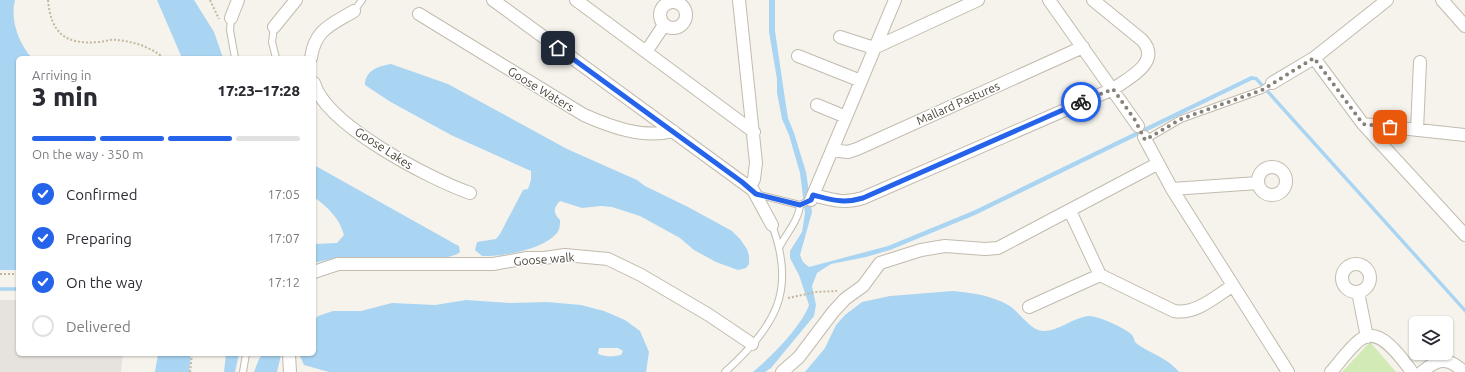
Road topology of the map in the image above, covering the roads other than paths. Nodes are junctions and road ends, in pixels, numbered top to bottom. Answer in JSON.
{"nodes":[{"id":1,"x":238,"y":0,"type":"edge"},
{"id":2,"x":296,"y":0,"type":"edge"},
{"id":3,"x":362,"y":0,"type":"edge"},
{"id":4,"x":493,"y":0,"type":"edge"},
{"id":5,"x":576,"y":0,"type":"edge"},
{"id":6,"x":739,"y":0,"type":"edge"},
{"id":7,"x":895,"y":0,"type":"edge"},
{"id":8,"x":978,"y":0,"type":"edge"},
{"id":9,"x":1049,"y":0,"type":"edge"},
{"id":10,"x":1093,"y":0,"type":"edge"},
{"id":11,"x":1387,"y":0,"type":"edge"},
{"id":12,"x":1442,"y":0,"type":"edge"},
{"id":13,"x":354,"y":11,"type":"joint"},
{"id":14,"x":419,"y":14,"type":"dead end"},
{"id":15,"x":232,"y":18,"type":"joint"},
{"id":16,"x":664,"y":25,"type":"dead end"},
{"id":17,"x":1465,"y":26,"type":"edge"},
{"id":18,"x":274,"y":27,"type":"joint"},
{"id":19,"x":840,"y":37,"type":"dead end"},
{"id":20,"x":1083,"y":47,"type":"junction"},
{"id":21,"x":874,"y":48,"type":"junction"},
{"id":22,"x":646,"y":52,"type":"junction"},
{"id":23,"x":235,"y":56,"type":"edge"},
{"id":24,"x":276,"y":56,"type":"edge"},
{"id":25,"x":311,"y":56,"type":"edge"},
{"id":26,"x":798,"y":56,"type":"dead end"},
{"id":27,"x":1314,"y":58,"type":"junction"},
{"id":28,"x":1420,"y":62,"type":"dead end"},
{"id":29,"x":861,"y":81,"type":"junction"},
{"id":30,"x":1272,"y":83,"type":"joint"},
{"id":31,"x":316,"y":89,"type":"edge"},
{"id":32,"x":1113,"y":89,"type":"junction"},
{"id":33,"x":817,"y":106,"type":"dead end"},
{"id":34,"x":846,"y":117,"type":"junction"},
{"id":35,"x":1363,"y":124,"type":"junction"},
{"id":36,"x":1138,"y":126,"type":"joint"},
{"id":37,"x":1417,"y":130,"type":"junction"},
{"id":38,"x":673,"y":131,"type":"junction"},
{"id":39,"x":754,"y":132,"type":"junction"},
{"id":40,"x":1465,"y":135,"type":"edge"},
{"id":41,"x":1144,"y":139,"type":"junction"},
{"id":42,"x":832,"y":150,"type":"junction"},
{"id":43,"x":1157,"y":164,"type":"junction"},
{"id":44,"x":1258,"y":183,"type":"dead end"},
{"id":45,"x":1172,"y":189,"type":"junction"},
{"id":46,"x":753,"y":191,"type":"junction"},
{"id":47,"x":470,"y":193,"type":"dead end"},
{"id":48,"x":807,"y":201,"type":"junction"},
{"id":49,"x":1070,"y":211,"type":"junction"},
{"id":50,"x":772,"y":225,"type":"joint"},
{"id":51,"x":1465,"y":235,"type":"edge"},
{"id":52,"x":780,"y":246,"type":"junction"},
{"id":53,"x":316,"y":271,"type":"edge"},
{"id":54,"x":1100,"y":275,"type":"junction"},
{"id":55,"x":1232,"y":286,"type":"junction"},
{"id":56,"x":1358,"y":292,"type":"dead end"},
{"id":57,"x":1029,"y":307,"type":"dead end"},
{"id":58,"x":1367,"y":337,"type":"junction"},
{"id":59,"x":752,"y":344,"type":"junction"},
{"id":60,"x":246,"y":356,"type":"edge"},
{"id":61,"x":289,"y":356,"type":"edge"},
{"id":62,"x":243,"y":372,"type":"edge"},
{"id":63,"x":290,"y":372,"type":"edge"},
{"id":64,"x":725,"y":372,"type":"edge"},
{"id":65,"x":782,"y":372,"type":"edge"},
{"id":66,"x":1288,"y":372,"type":"edge"},
{"id":67,"x":1331,"y":372,"type":"edge"},
{"id":68,"x":1412,"y":372,"type":"edge"},
{"id":69,"x":1422,"y":372,"type":"edge"},
{"id":70,"x":1464,"y":372,"type":"edge"}],
"edges":[{"from":1,"to":15,"type":"street"},
{"from":2,"to":18,"type":"street"},
{"from":3,"to":13,"type":"lane"},
{"from":4,"to":38,"type":"street"},
{"from":5,"to":22,"type":"street"},
{"from":6,"to":39,"type":"street"},
{"from":7,"to":21,"type":"street"},
{"from":8,"to":21,"type":"street"},
{"from":9,"to":20,"type":"street"},
{"from":10,"to":32,"type":"street"},
{"from":11,"to":27,"type":"street"},
{"from":12,"to":17,"type":"street"},
{"from":13,"to":25,"type":"street"},
{"from":14,"to":38,"type":"street","name":"Goose Waters"},
{"from":15,"to":23,"type":"lane"},
{"from":16,"to":22,"type":"street"},
{"from":18,"to":24,"type":"lane"},
{"from":19,"to":21,"type":"street"},
{"from":20,"to":32,"type":"street"},
{"from":20,"to":42,"type":"street","name":"Mallard Pastures"},
{"from":21,"to":29,"type":"street"},
{"from":22,"to":39,"type":"street"},
{"from":26,"to":29,"type":"street"},
{"from":27,"to":30,"type":"street"},
{"from":27,"to":35,"type":"street"},
{"from":28,"to":37,"type":"street"},
{"from":29,"to":34,"type":"street"},
{"from":30,"to":41,"type":"lane"},
{"from":31,"to":47,"type":"street","name":"Goose Lakes"},
{"from":32,"to":36,"type":"street"},
{"from":32,"to":48,"type":"street"},
{"from":33,"to":34,"type":"street"},
{"from":34,"to":42,"type":"street"},
{"from":35,"to":37,"type":"street"},
{"from":35,"to":51,"type":"street"},
{"from":36,"to":41,"type":"lane"},
{"from":37,"to":40,"type":"street"},
{"from":38,"to":46,"type":"street"},
{"from":39,"to":46,"type":"street"},
{"from":41,"to":43,"type":"street"},
{"from":42,"to":48,"type":"street"},
{"from":43,"to":45,"type":"street"},
{"from":43,"to":49,"type":"street"},
{"from":44,"to":45,"type":"street"},
{"from":45,"to":55,"type":"street"},
{"from":46,"to":48,"type":"lane"},
{"from":46,"to":50,"type":"street"},
{"from":48,"to":52,"type":"lane"},
{"from":49,"to":54,"type":"street"},
{"from":49,"to":65,"type":"street"},
{"from":50,"to":52,"type":"lane"},
{"from":52,"to":59,"type":"lane"},
{"from":53,"to":59,"type":"street","name":"Goose walk"},
{"from":54,"to":55,"type":"street"},
{"from":54,"to":57,"type":"street"},
{"from":55,"to":66,"type":"street"},
{"from":56,"to":58,"type":"street"},
{"from":58,"to":67,"type":"street"},
{"from":58,"to":68,"type":"street"},
{"from":59,"to":64,"type":"lane"},
{"from":60,"to":62,"type":"lane"},
{"from":61,"to":63,"type":"street"},
{"from":69,"to":70,"type":"street"}]}
